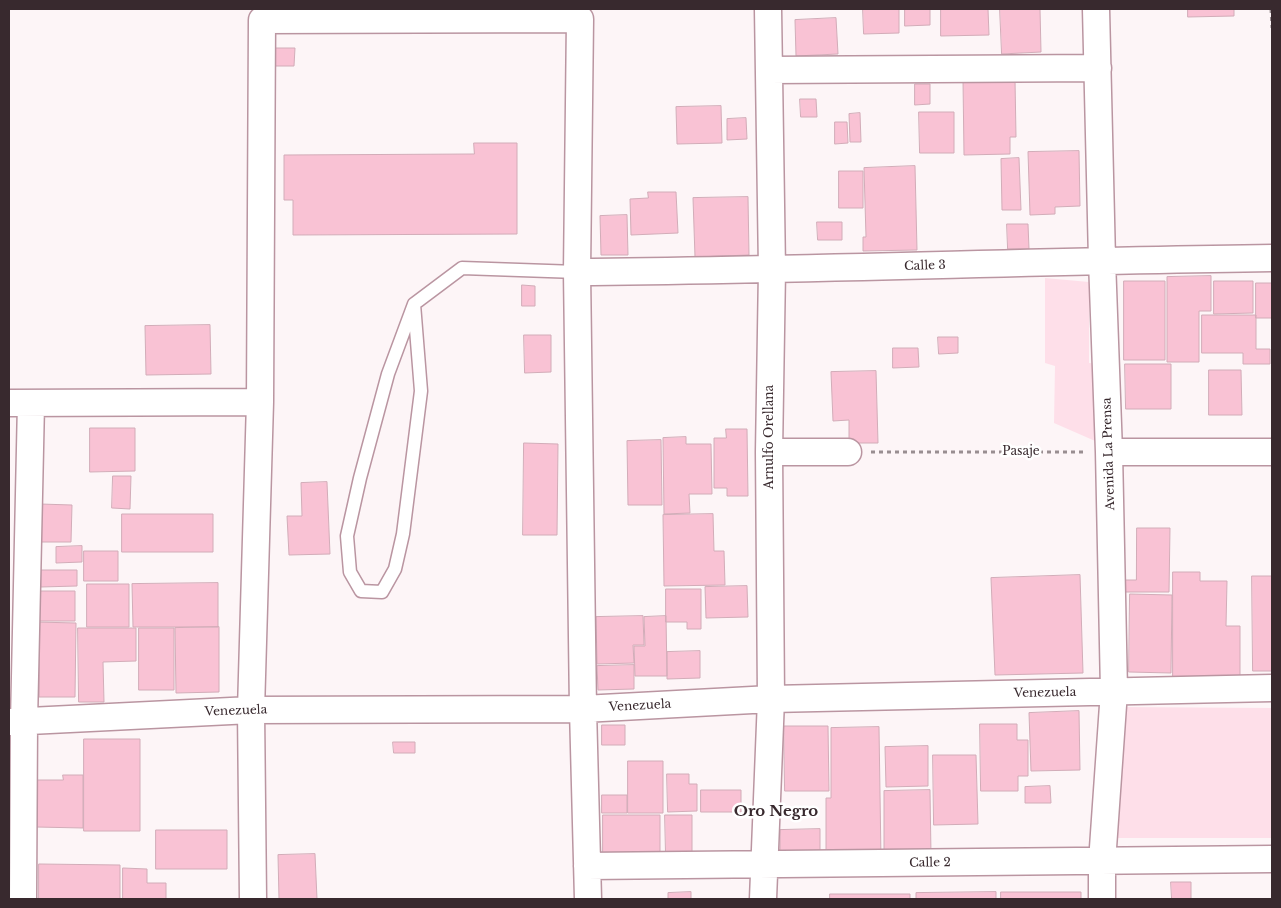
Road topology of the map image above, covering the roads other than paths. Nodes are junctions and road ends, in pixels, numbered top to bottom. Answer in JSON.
{"nodes":[{"id":1,"x":768,"y":9,"type":"edge"},
{"id":2,"x":1096,"y":9,"type":"edge"},
{"id":3,"x":1098,"y":68,"type":"junction"},
{"id":4,"x":769,"y":70,"type":"junction"},
{"id":5,"x":1272,"y":258,"type":"edge"},
{"id":6,"x":1102,"y":260,"type":"junction"},
{"id":7,"x":772,"y":270,"type":"junction"},
{"id":8,"x":577,"y":272,"type":"junction"},
{"id":9,"x":414,"y":304,"type":"junction"},
{"id":10,"x":260,"y":402,"type":"junction"},
{"id":11,"x":20,"y":403,"type":"edge"},
{"id":12,"x":769,"y":452,"type":"junction"},
{"id":13,"x":848,"y":452,"type":"road end"},
{"id":14,"x":1109,"y":452,"type":"junction"},
{"id":15,"x":1272,"y":452,"type":"edge"},
{"id":16,"x":1272,"y":688,"type":"edge"},
{"id":17,"x":1114,"y":691,"type":"junction"},
{"id":18,"x":771,"y":699,"type":"junction"},
{"id":19,"x":583,"y":709,"type":"junction"},
{"id":20,"x":251,"y":710,"type":"junction"},
{"id":21,"x":16,"y":722,"type":"edge"},
{"id":22,"x":1272,"y":859,"type":"edge"},
{"id":23,"x":1102,"y":862,"type":"junction"},
{"id":24,"x":763,"y":865,"type":"junction"},
{"id":25,"x":587,"y":866,"type":"junction"},
{"id":26,"x":23,"y":899,"type":"edge"},
{"id":27,"x":253,"y":899,"type":"edge"},
{"id":28,"x":588,"y":899,"type":"edge"},
{"id":29,"x":763,"y":899,"type":"edge"},
{"id":30,"x":1102,"y":899,"type":"edge"}],
"edges":[{"from":1,"to":4,"type":"street","name":"Arnulfo Orellana"},
{"from":2,"to":3,"type":"street","name":"Avenida La Prensa"},
{"from":3,"to":4,"type":"street"},
{"from":3,"to":6,"type":"street","name":"Avenida La Prensa"},
{"from":4,"to":7,"type":"street","name":"Arnulfo Orellana"},
{"from":5,"to":6,"type":"street","name":"Calle 3"},
{"from":6,"to":7,"type":"street","name":"Calle 3"},
{"from":6,"to":14,"type":"street","name":"Avenida La Prensa"},
{"from":7,"to":8,"type":"street","name":"Calle 3"},
{"from":7,"to":12,"type":"street","name":"Arnulfo Orellana"},
{"from":8,"to":9,"type":"lane"},
{"from":8,"to":10,"type":"street"},
{"from":8,"to":19,"type":"street"},
{"from":9,"to":9,"type":"lane"},
{"from":10,"to":11,"type":"street"},
{"from":10,"to":20,"type":"street"},
{"from":11,"to":21,"type":"street"},
{"from":12,"to":13,"type":"street"},
{"from":12,"to":18,"type":"street","name":"Arnulfo Orellana"},
{"from":14,"to":15,"type":"street"},
{"from":14,"to":17,"type":"street","name":"Avenida La Prensa"},
{"from":16,"to":17,"type":"street","name":"Venezuela"},
{"from":17,"to":18,"type":"street","name":"Venezuela"},
{"from":17,"to":23,"type":"street","name":"Avenida La Prensa"},
{"from":18,"to":19,"type":"street","name":"Venezuela"},
{"from":18,"to":24,"type":"street","name":"Arnulfo Orellana"},
{"from":19,"to":20,"type":"street","name":"Venezuela"},
{"from":19,"to":25,"type":"street"},
{"from":20,"to":21,"type":"street","name":"Venezuela"},
{"from":20,"to":27,"type":"street"},
{"from":21,"to":26,"type":"street"},
{"from":22,"to":23,"type":"street","name":"Calle 2"},
{"from":23,"to":24,"type":"street","name":"Calle 2"},
{"from":23,"to":30,"type":"street","name":"Avenida La Prensa"},
{"from":24,"to":25,"type":"street","name":"Calle 2"},
{"from":24,"to":29,"type":"street","name":"Arnulfo Orellana"},
{"from":25,"to":28,"type":"street"}]}
